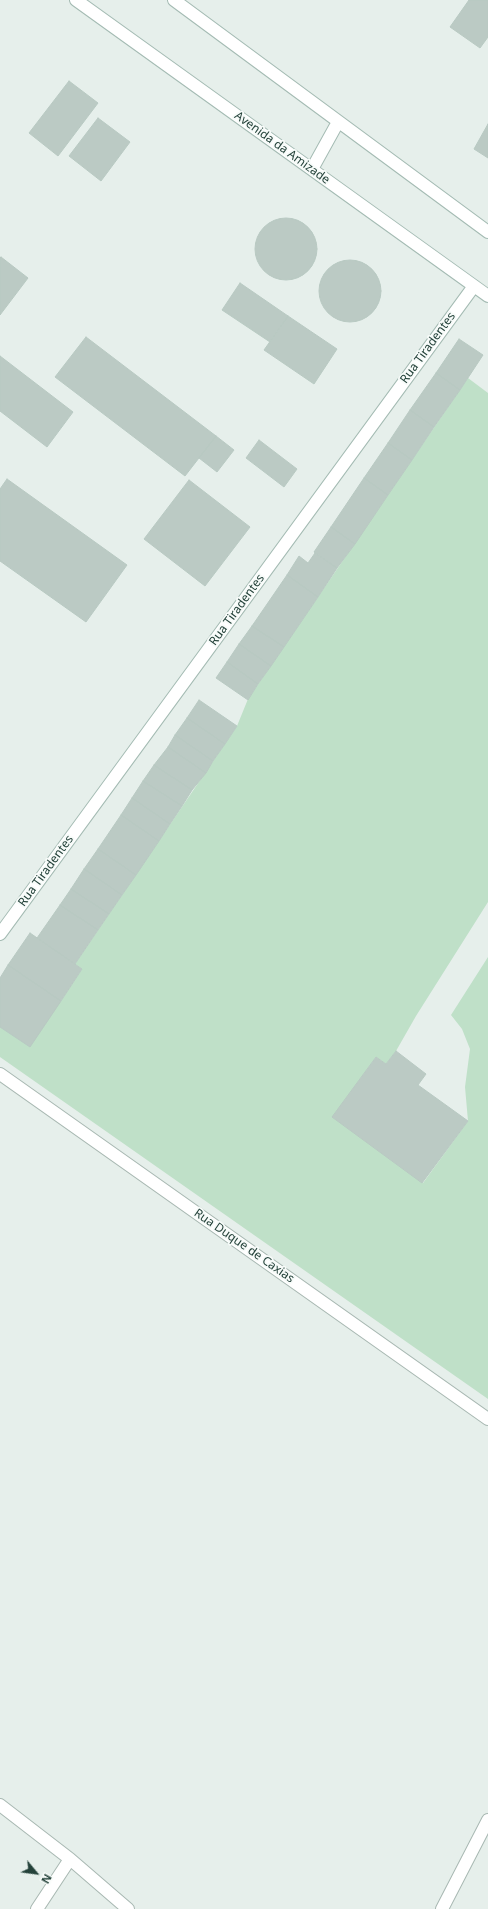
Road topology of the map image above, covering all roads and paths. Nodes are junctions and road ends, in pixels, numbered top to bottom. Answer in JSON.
{"nodes":[{"id":1,"x":76,"y":0,"type":"edge"},
{"id":2,"x":174,"y":0,"type":"edge"},
{"id":3,"x":338,"y":122,"type":"junction"},
{"id":4,"x":312,"y":169,"type":"junction"},
{"id":5,"x":488,"y":232,"type":"edge"},
{"id":6,"x":474,"y":286,"type":"junction"},
{"id":7,"x":488,"y":296,"type":"edge"},
{"id":8,"x":0,"y":934,"type":"edge"},
{"id":9,"x":0,"y":1074,"type":"edge"},
{"id":10,"x":488,"y":1419,"type":"edge"},
{"id":11,"x":0,"y":1805,"type":"edge"},
{"id":12,"x":488,"y":1820,"type":"edge"},
{"id":13,"x":70,"y":1859,"type":"junction"},
{"id":14,"x":37,"y":1909,"type":"edge"},
{"id":15,"x":128,"y":1909,"type":"edge"},
{"id":16,"x":442,"y":1909,"type":"edge"}],
"edges":[{"from":1,"to":4,"type":"street","name":"Avenida da Amizade"},
{"from":2,"to":3,"type":"street"},
{"from":3,"to":4,"type":"street"},
{"from":3,"to":5,"type":"street"},
{"from":4,"to":6,"type":"street","name":"Avenida da Amizade"},
{"from":6,"to":7,"type":"street","name":"Avenida da Amizade"},
{"from":6,"to":8,"type":"street","name":"Rua Tiradentes"},
{"from":9,"to":10,"type":"street","name":"Rua Duque de Caxias"},
{"from":11,"to":13,"type":"street"},
{"from":12,"to":16,"type":"street"},
{"from":13,"to":14,"type":"street"},
{"from":13,"to":15,"type":"street"}]}
